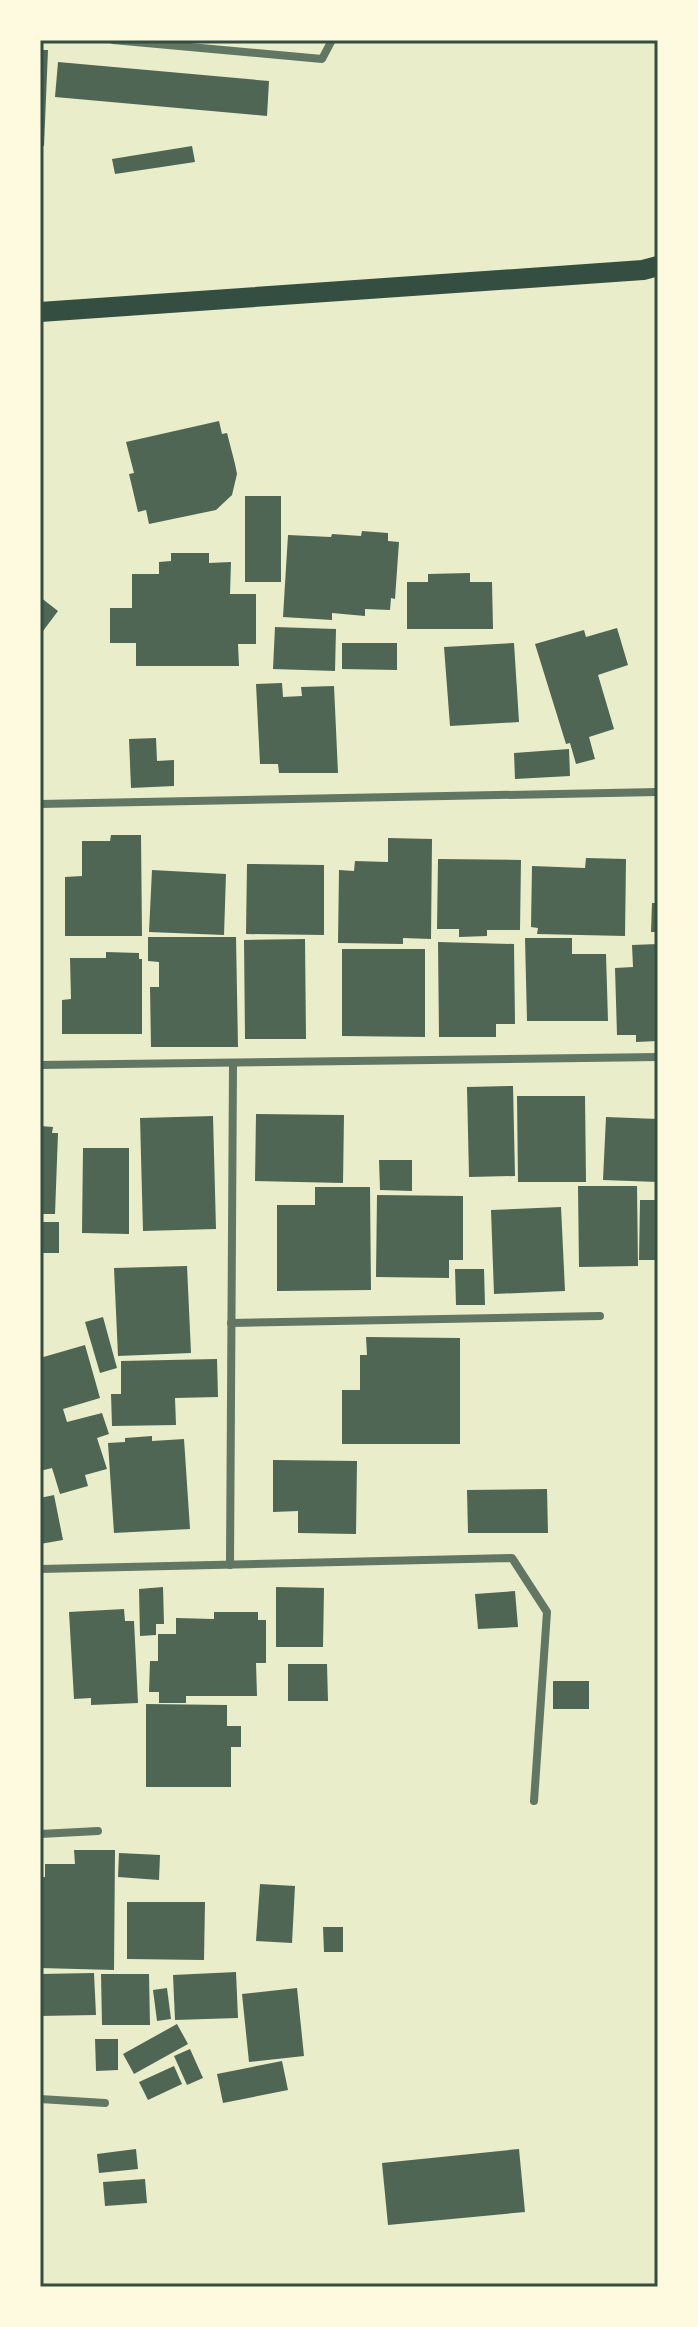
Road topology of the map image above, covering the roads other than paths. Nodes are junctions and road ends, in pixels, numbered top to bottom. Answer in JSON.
{"nodes":[{"id":1,"x":113,"y":40,"type":"edge"},
{"id":2,"x":332,"y":40,"type":"edge"},
{"id":3,"x":651,"y":268,"type":"edge"},
{"id":4,"x":40,"y":312,"type":"edge"},
{"id":5,"x":658,"y":792,"type":"edge"},
{"id":6,"x":40,"y":804,"type":"edge"},
{"id":7,"x":658,"y":1057,"type":"edge"},
{"id":8,"x":233,"y":1063,"type":"junction"},
{"id":9,"x":40,"y":1065,"type":"edge"},
{"id":10,"x":600,"y":1316,"type":"dead end"},
{"id":11,"x":231,"y":1323,"type":"junction"},
{"id":12,"x":230,"y":1565,"type":"junction"},
{"id":13,"x":40,"y":1569,"type":"edge"},
{"id":14,"x":534,"y":1801,"type":"dead end"},
{"id":15,"x":98,"y":1831,"type":"dead end"},
{"id":16,"x":40,"y":1834,"type":"edge"},
{"id":17,"x":40,"y":2099,"type":"edge"},
{"id":18,"x":105,"y":2103,"type":"dead end"}],
"edges":[{"from":1,"to":2,"type":"street"},
{"from":3,"to":4,"type":"main road"},
{"from":5,"to":6,"type":"street"},
{"from":7,"to":8,"type":"street"},
{"from":8,"to":9,"type":"street"},
{"from":8,"to":11,"type":"street"},
{"from":10,"to":11,"type":"street"},
{"from":11,"to":12,"type":"street"},
{"from":12,"to":13,"type":"street"},
{"from":12,"to":14,"type":"street"},
{"from":15,"to":16,"type":"street"},
{"from":17,"to":18,"type":"street"}]}
